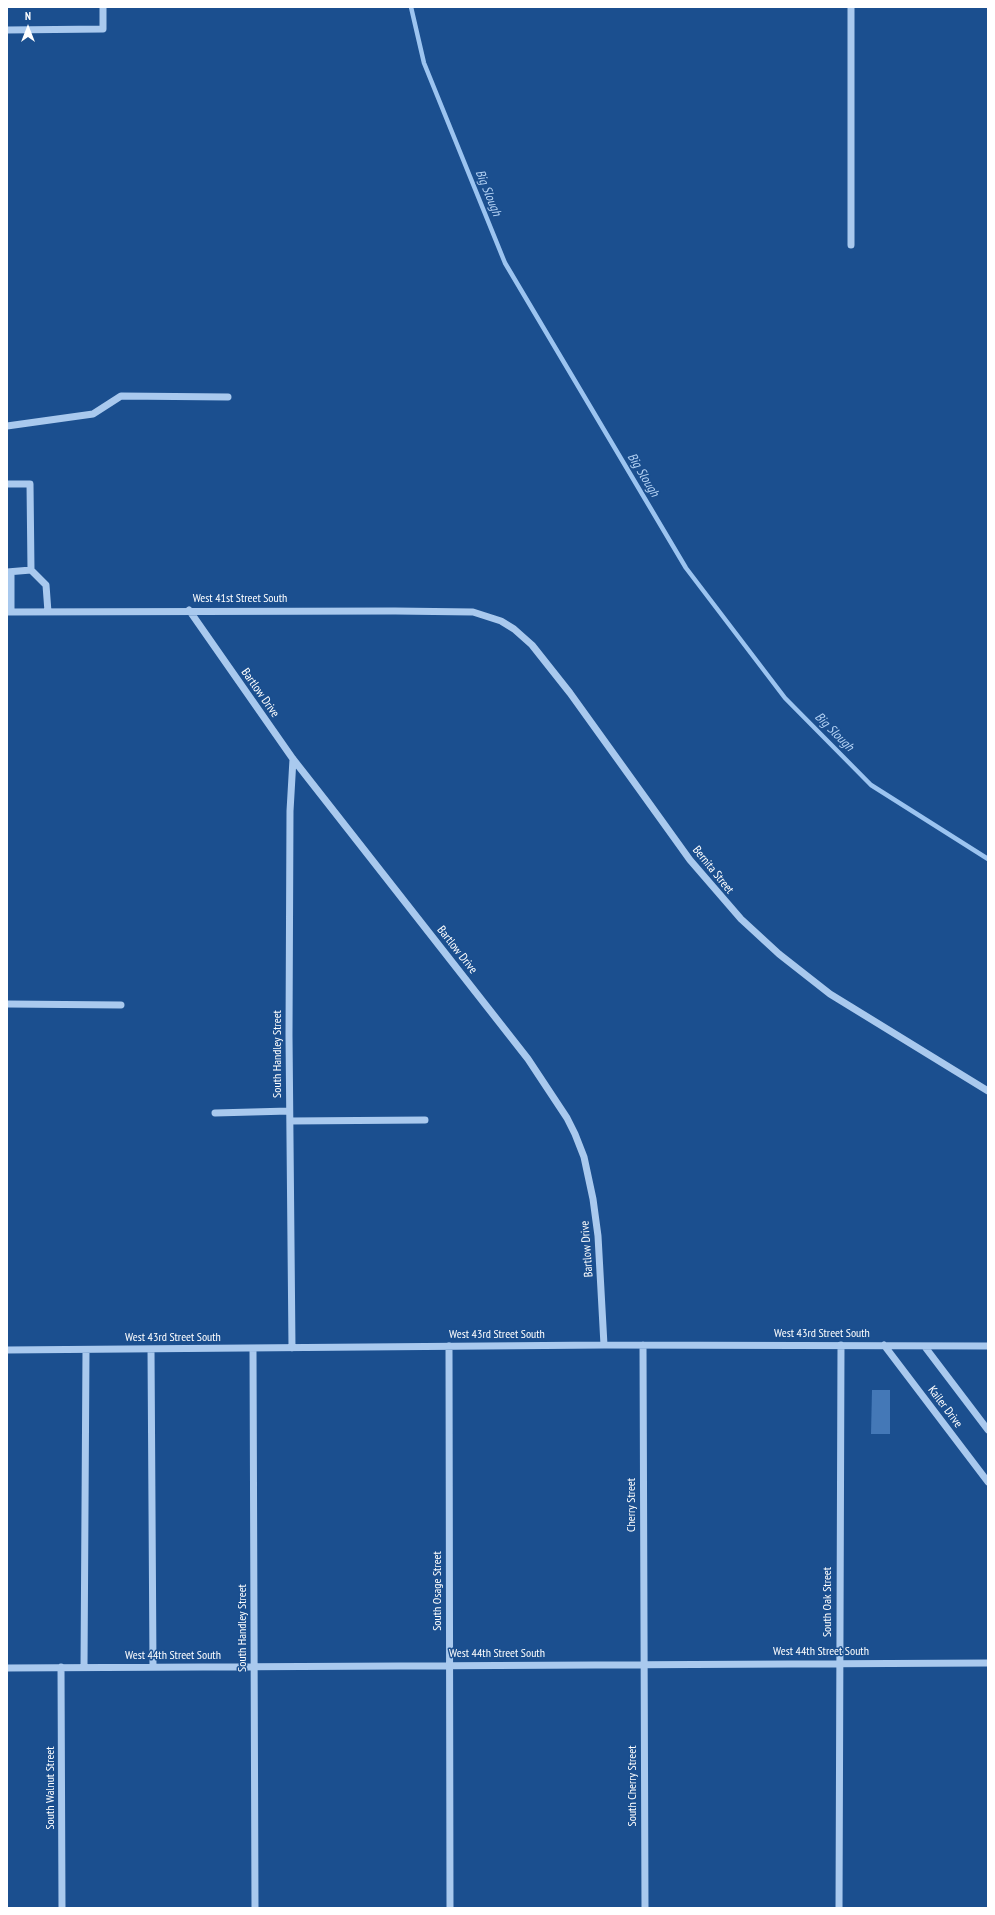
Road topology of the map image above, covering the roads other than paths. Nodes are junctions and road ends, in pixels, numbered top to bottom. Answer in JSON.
{"nodes":[{"id":1,"x":103,"y":7,"type":"edge"},
{"id":2,"x":851,"y":7,"type":"edge"},
{"id":3,"x":7,"y":30,"type":"edge"},
{"id":4,"x":852,"y":245,"type":"dead end"},
{"id":5,"x":228,"y":397,"type":"dead end"},
{"id":6,"x":7,"y":426,"type":"edge"},
{"id":7,"x":7,"y":484,"type":"edge"},
{"id":8,"x":31,"y":570,"type":"junction"},
{"id":9,"x":9,"y":572,"type":"edge"},
{"id":10,"x":189,"y":610,"type":"junction"},
{"id":11,"x":9,"y":612,"type":"edge"},
{"id":12,"x":48,"y":612,"type":"junction"},
{"id":13,"x":473,"y":612,"type":"joint"},
{"id":14,"x":293,"y":759,"type":"junction"},
{"id":15,"x":7,"y":1004,"type":"edge"},
{"id":16,"x":121,"y":1005,"type":"dead end"},
{"id":17,"x":988,"y":1091,"type":"edge"},
{"id":18,"x":289,"y":1111,"type":"junction"},
{"id":19,"x":215,"y":1113,"type":"dead end"},
{"id":20,"x":425,"y":1120,"type":"dead end"},
{"id":21,"x":290,"y":1121,"type":"junction"},
{"id":22,"x":604,"y":1345,"type":"junction"},
{"id":23,"x":643,"y":1345,"type":"junction"},
{"id":24,"x":841,"y":1345,"type":"junction"},
{"id":25,"x":884,"y":1345,"type":"junction"},
{"id":26,"x":449,"y":1346,"type":"junction"},
{"id":27,"x":988,"y":1346,"type":"edge"},
{"id":28,"x":925,"y":1347,"type":"junction"},
{"id":29,"x":292,"y":1348,"type":"junction"},
{"id":30,"x":151,"y":1349,"type":"junction"},
{"id":31,"x":253,"y":1349,"type":"junction"},
{"id":32,"x":7,"y":1350,"type":"edge"},
{"id":33,"x":86,"y":1350,"type":"junction"},
{"id":34,"x":988,"y":1430,"type":"edge"},
{"id":35,"x":988,"y":1482,"type":"edge"},
{"id":36,"x":839,"y":1663,"type":"junction"},
{"id":37,"x":988,"y":1663,"type":"edge"},
{"id":38,"x":644,"y":1664,"type":"junction"},
{"id":39,"x":449,"y":1665,"type":"junction"},
{"id":40,"x":254,"y":1666,"type":"junction"},
{"id":41,"x":61,"y":1667,"type":"junction"},
{"id":42,"x":84,"y":1667,"type":"junction"},
{"id":43,"x":153,"y":1667,"type":"junction"},
{"id":44,"x":7,"y":1668,"type":"edge"},
{"id":45,"x":62,"y":1908,"type":"edge"},
{"id":46,"x":255,"y":1908,"type":"edge"},
{"id":47,"x":450,"y":1908,"type":"edge"},
{"id":48,"x":645,"y":1908,"type":"edge"},
{"id":49,"x":839,"y":1908,"type":"edge"}],
"edges":[{"from":1,"to":3,"type":"street"},
{"from":2,"to":4,"type":"street"},
{"from":5,"to":6,"type":"street"},
{"from":7,"to":8,"type":"street"},
{"from":8,"to":9,"type":"street"},
{"from":8,"to":12,"type":"street"},
{"from":9,"to":11,"type":"street"},
{"from":10,"to":12,"type":"street","name":"West 41st Street South"},
{"from":10,"to":13,"type":"street","name":"West 41st Street South"},
{"from":10,"to":14,"type":"street","name":"Bartlow Drive"},
{"from":11,"to":12,"type":"street","name":"West 41st Street South"},
{"from":13,"to":17,"type":"street","name":"Bernita Street"},
{"from":14,"to":18,"type":"street","name":"South Handley Street"},
{"from":14,"to":22,"type":"street","name":"Bartlow Drive"},
{"from":15,"to":16,"type":"street"},
{"from":18,"to":19,"type":"street"},
{"from":18,"to":21,"type":"street","name":"South Handley Street"},
{"from":20,"to":21,"type":"street"},
{"from":21,"to":29,"type":"street","name":"South Handley Street"},
{"from":22,"to":23,"type":"street","name":"West 43rd Street South"},
{"from":22,"to":26,"type":"street","name":"West 43rd Street South"},
{"from":23,"to":24,"type":"street","name":"West 43rd Street South"},
{"from":23,"to":38,"type":"street","name":"Cherry Street"},
{"from":24,"to":25,"type":"street","name":"West 43rd Street South"},
{"from":24,"to":36,"type":"street","name":"South Oak Street"},
{"from":25,"to":28,"type":"street","name":"West 43rd Street South"},
{"from":25,"to":35,"type":"street","name":"Kailer Drive"},
{"from":26,"to":29,"type":"street","name":"West 43rd Street South"},
{"from":26,"to":39,"type":"street","name":"South Osage Street"},
{"from":27,"to":28,"type":"street","name":"West 43rd Street South"},
{"from":28,"to":34,"type":"street","name":"Kailer Drive"},
{"from":29,"to":31,"type":"street","name":"West 43rd Street South"},
{"from":30,"to":31,"type":"street","name":"West 43rd Street South"},
{"from":30,"to":33,"type":"street","name":"West 43rd Street South"},
{"from":30,"to":43,"type":"street"},
{"from":31,"to":40,"type":"street","name":"South Handley Street"},
{"from":32,"to":33,"type":"street","name":"West 43rd Street South"},
{"from":33,"to":42,"type":"street"},
{"from":36,"to":37,"type":"street","name":"West 44th Street South"},
{"from":36,"to":38,"type":"street","name":"West 44th Street South"},
{"from":36,"to":49,"type":"street","name":"South Oak Street"},
{"from":38,"to":39,"type":"street","name":"West 44th Street South"},
{"from":38,"to":48,"type":"street","name":"South Cherry Street"},
{"from":39,"to":40,"type":"street","name":"West 44th Street South"},
{"from":39,"to":47,"type":"street","name":"South Osage Street"},
{"from":40,"to":43,"type":"street","name":"West 44th Street South"},
{"from":40,"to":46,"type":"street","name":"South Handley Street"},
{"from":41,"to":42,"type":"street","name":"West 44th Street South"},
{"from":41,"to":44,"type":"street","name":"West 44th Street South"},
{"from":41,"to":45,"type":"street","name":"South Walnut Street"},
{"from":42,"to":43,"type":"street","name":"West 44th Street South"}]}
